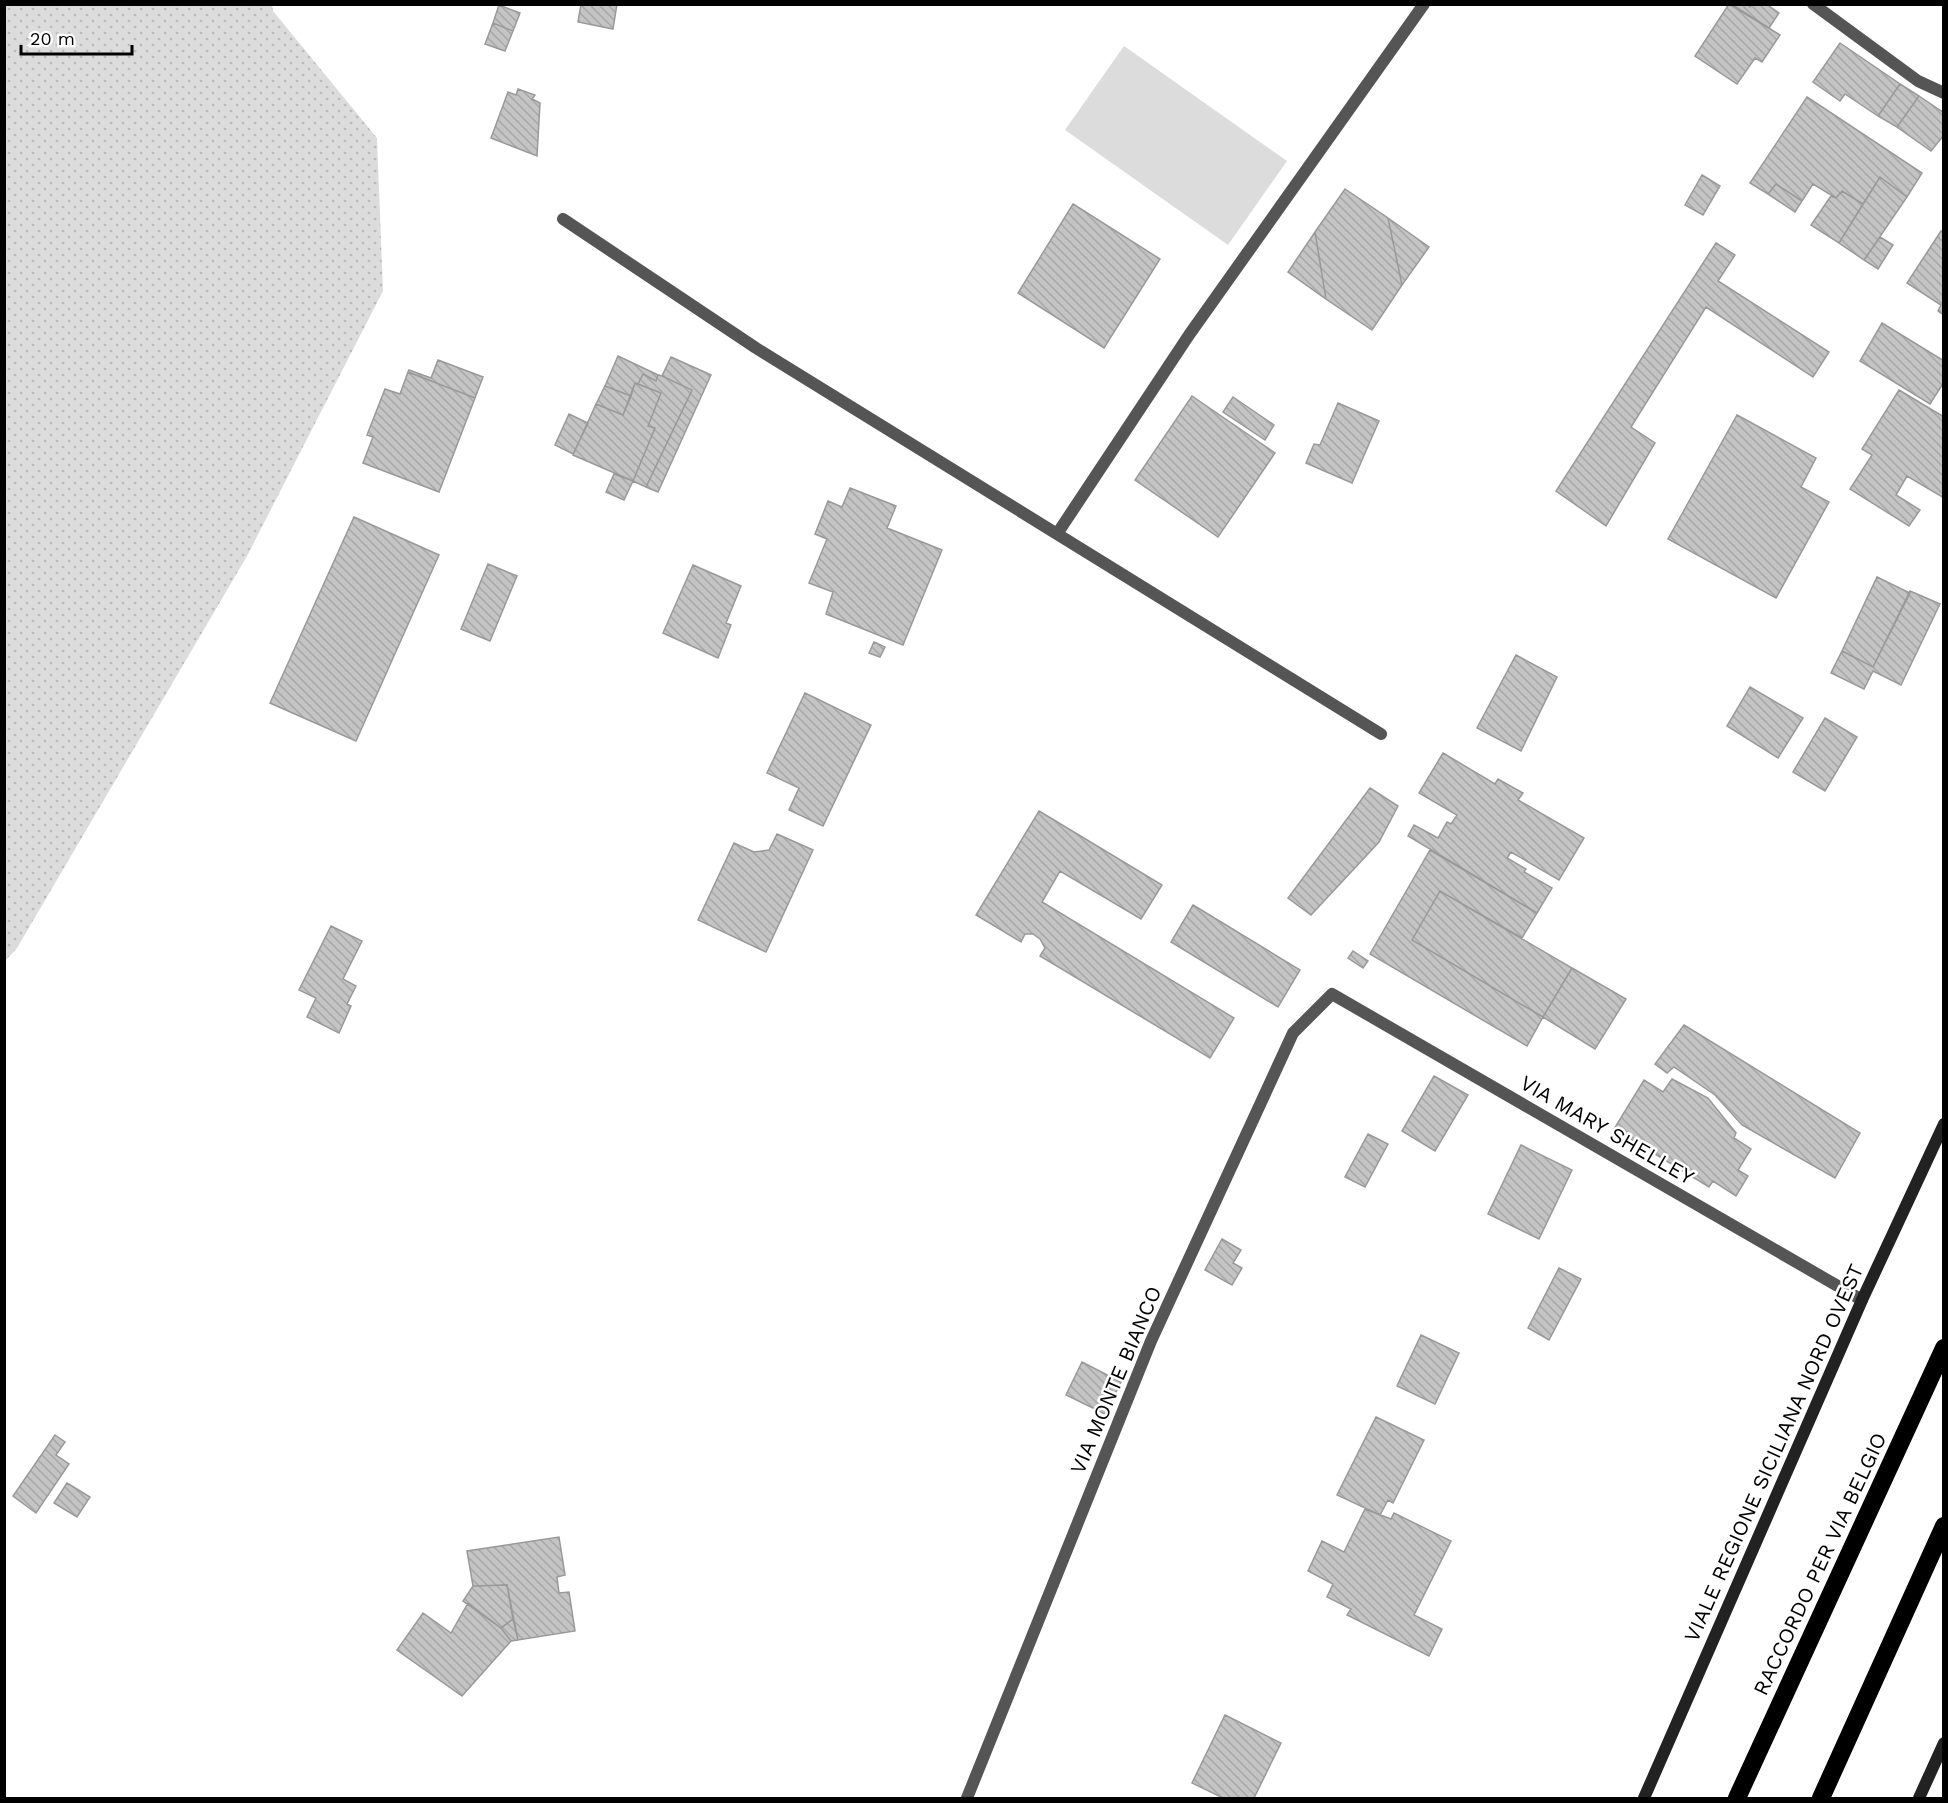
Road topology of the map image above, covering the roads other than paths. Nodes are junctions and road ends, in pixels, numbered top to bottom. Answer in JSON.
{"nodes":[{"id":1,"x":1424,"y":4,"type":"edge"},
{"id":2,"x":1814,"y":4,"type":"edge"},
{"id":3,"x":1944,"y":93,"type":"edge"},
{"id":4,"x":563,"y":219,"type":"dead end"},
{"id":5,"x":1057,"y":534,"type":"junction"},
{"id":6,"x":1381,"y":734,"type":"dead end"},
{"id":7,"x":1332,"y":994,"type":"joint"},
{"id":8,"x":1944,"y":1124,"type":"edge"},
{"id":9,"x":1862,"y":1300,"type":"junction"},
{"id":10,"x":1944,"y":1348,"type":"edge"},
{"id":11,"x":1944,"y":1526,"type":"edge"},
{"id":12,"x":1944,"y":1743,"type":"edge"},
{"id":13,"x":967,"y":1798,"type":"edge"},
{"id":14,"x":1644,"y":1798,"type":"edge"},
{"id":15,"x":1737,"y":1798,"type":"edge"},
{"id":16,"x":1821,"y":1798,"type":"edge"},
{"id":17,"x":1919,"y":1798,"type":"edge"}],
"edges":[{"from":1,"to":5,"type":"street"},
{"from":2,"to":3,"type":"street"},
{"from":4,"to":5,"type":"street"},
{"from":5,"to":6,"type":"street"},
{"from":7,"to":9,"type":"street","name":"VIA MARY SHELLEY"},
{"from":7,"to":13,"type":"street","name":"VIA MONTE BIANCO"},
{"from":8,"to":9,"type":"street","name":"VIALE REGIONE SICILIANA NORD OVEST"},
{"from":9,"to":14,"type":"street","name":"VIALE REGIONE SICILIANA NORD OVEST"},
{"from":10,"to":15,"type":"highway","name":"RACCORDO PER VIA BELGIO"},
{"from":11,"to":16,"type":"highway"},
{"from":12,"to":17,"type":"street"}]}
